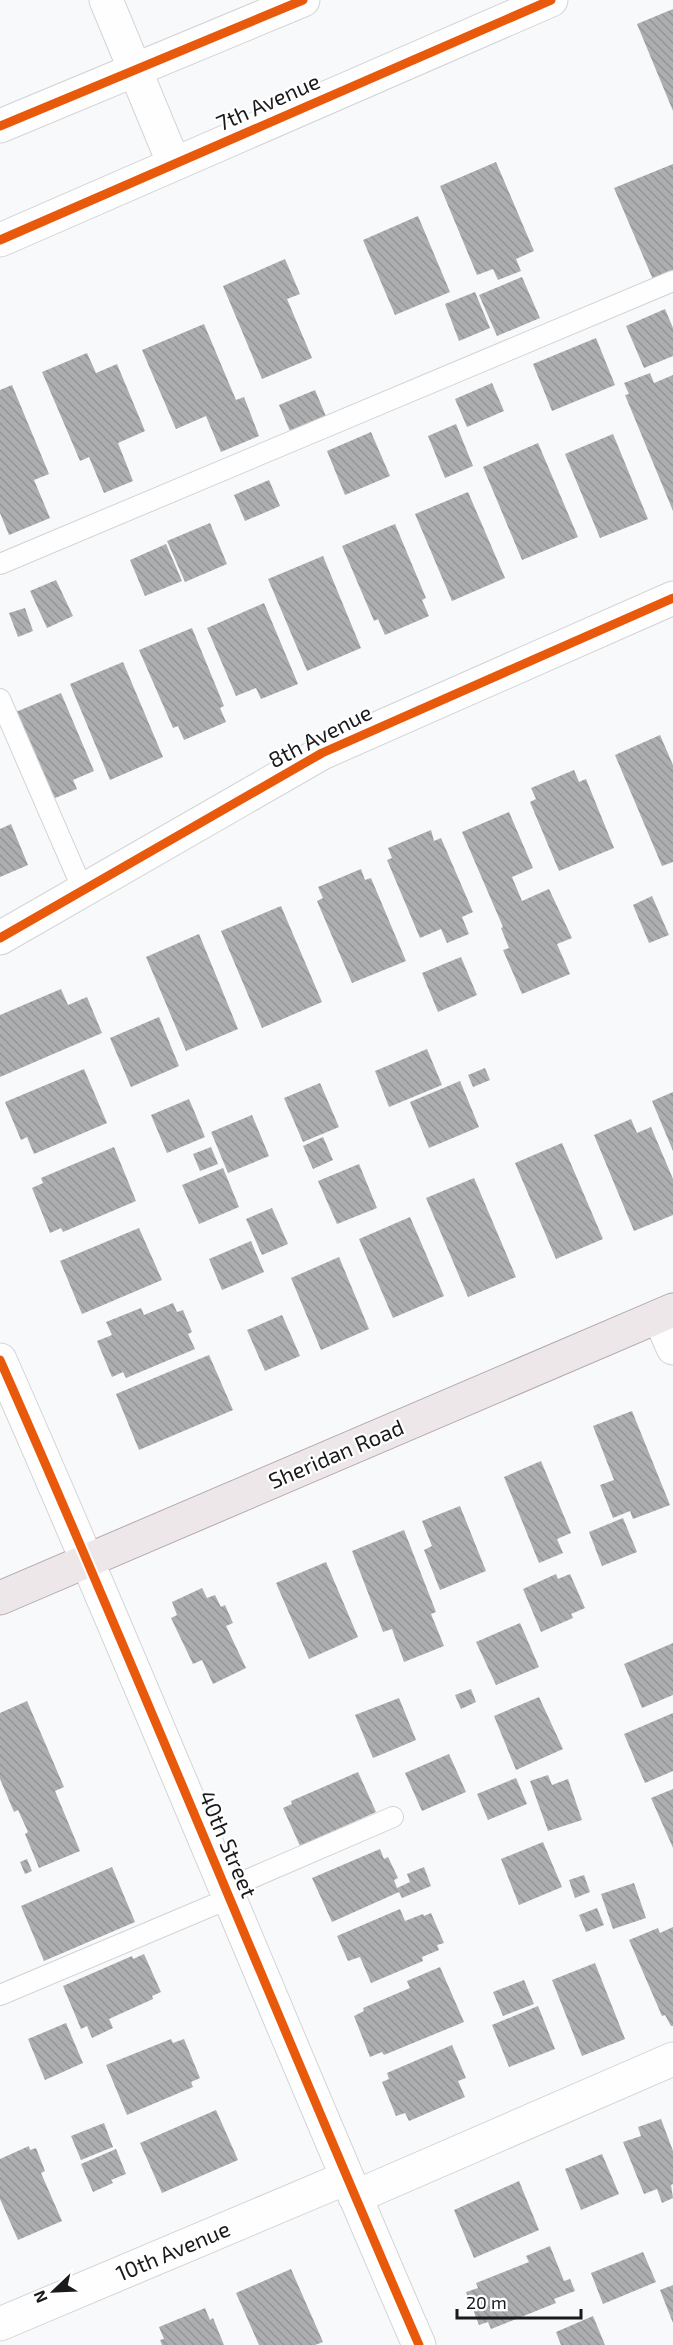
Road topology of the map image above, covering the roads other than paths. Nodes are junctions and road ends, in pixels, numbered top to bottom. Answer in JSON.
{"nodes":[{"id":1,"x":106,"y":0,"type":"edge"},
{"id":2,"x":303,"y":0,"type":"edge"},
{"id":3,"x":551,"y":0,"type":"edge"},
{"id":4,"x":135,"y":69,"type":"junction"},
{"id":5,"x":0,"y":126,"type":"edge"},
{"id":6,"x":174,"y":164,"type":"junction"},
{"id":7,"x":0,"y":240,"type":"edge"},
{"id":8,"x":673,"y":281,"type":"edge"},
{"id":9,"x":0,"y":564,"type":"edge"},
{"id":10,"x":673,"y":598,"type":"edge"},
{"id":11,"x":0,"y":699,"type":"edge"},
{"id":12,"x":83,"y":890,"type":"junction"},
{"id":13,"x":0,"y":938,"type":"edge"},
{"id":14,"x":666,"y":1313,"type":"edge"},
{"id":15,"x":673,"y":1348,"type":"edge"},
{"id":16,"x":0,"y":1360,"type":"edge"},
{"id":17,"x":88,"y":1560,"type":"junction"},
{"id":18,"x":0,"y":1598,"type":"edge"},
{"id":19,"x":393,"y":1817,"type":"dead end"},
{"id":20,"x":228,"y":1894,"type":"junction"},
{"id":21,"x":0,"y":1995,"type":"edge"},
{"id":22,"x":673,"y":2059,"type":"edge"},
{"id":23,"x":350,"y":2187,"type":"junction"},
{"id":24,"x":0,"y":2324,"type":"edge"},
{"id":25,"x":419,"y":2345,"type":"edge"}],
"edges":[{"from":1,"to":4,"type":"street"},
{"from":2,"to":4,"type":"street"},
{"from":3,"to":6,"type":"street","name":"7th Avenue"},
{"from":4,"to":5,"type":"street"},
{"from":4,"to":6,"type":"street"},
{"from":6,"to":7,"type":"street","name":"7th Avenue"},
{"from":8,"to":9,"type":"lane"},
{"from":10,"to":12,"type":"street","name":"8th Avenue"},
{"from":11,"to":12,"type":"lane"},
{"from":12,"to":13,"type":"street","name":"8th Avenue"},
{"from":14,"to":15,"type":"street"},
{"from":14,"to":17,"type":"main road","name":"Sheridan Road"},
{"from":16,"to":17,"type":"street","name":"40th Street"},
{"from":17,"to":18,"type":"main road","name":"Sheridan Road"},
{"from":17,"to":20,"type":"street","name":"40th Street"},
{"from":19,"to":20,"type":"lane"},
{"from":20,"to":21,"type":"lane"},
{"from":20,"to":23,"type":"street","name":"40th Street"},
{"from":22,"to":23,"type":"street","name":"10th Avenue"},
{"from":23,"to":24,"type":"street","name":"10th Avenue"},
{"from":23,"to":25,"type":"street","name":"40th Street"}]}
